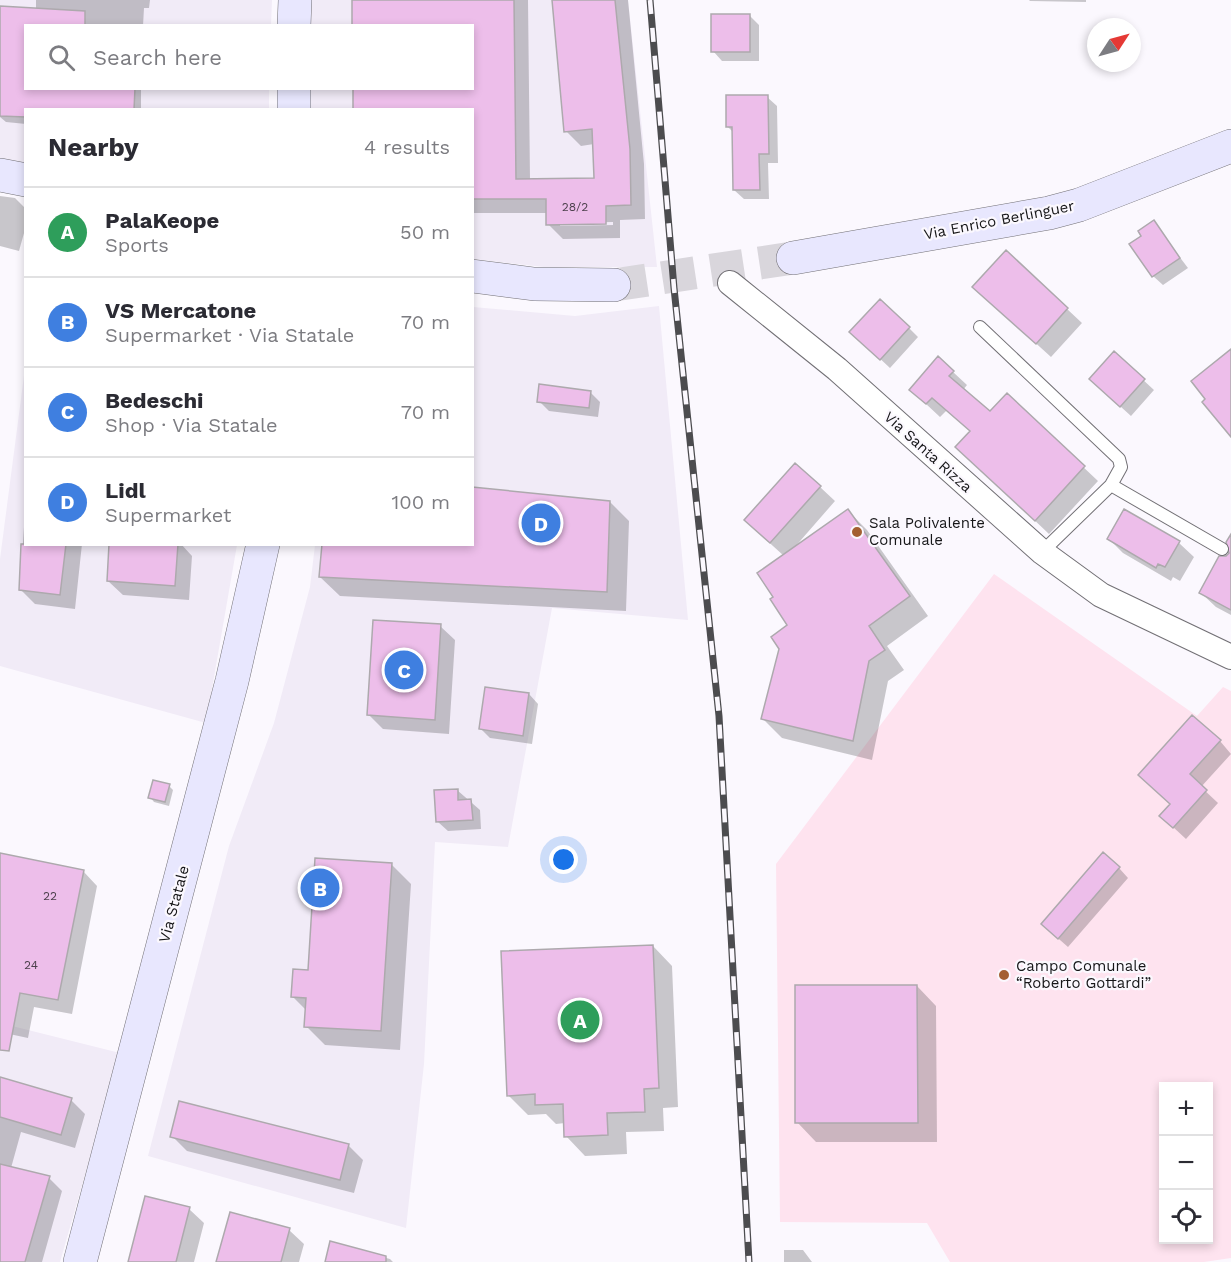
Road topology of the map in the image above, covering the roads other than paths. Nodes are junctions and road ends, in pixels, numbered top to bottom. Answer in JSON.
{"nodes":[{"id":1,"x":295,"y":0,"type":"edge"},
{"id":2,"x":294,"y":24,"type":"edge"},
{"id":3,"x":294,"y":90,"type":"edge"},
{"id":4,"x":294,"y":108,"type":"edge"},
{"id":5,"x":1231,"y":146,"type":"edge"},
{"id":6,"x":0,"y":175,"type":"edge"},
{"id":7,"x":24,"y":180,"type":"edge"},
{"id":8,"x":793,"y":258,"type":"tunnel mouth"},
{"id":9,"x":474,"y":276,"type":"edge"},
{"id":10,"x":730,"y":283,"type":"dead end"},
{"id":11,"x":614,"y":285,"type":"tunnel mouth"},
{"id":12,"x":980,"y":327,"type":"dead end"},
{"id":13,"x":1111,"y":485,"type":"junction"},
{"id":14,"x":263,"y":546,"type":"edge"},
{"id":15,"x":1222,"y":549,"type":"dead end"},
{"id":16,"x":1042,"y":552,"type":"junction"},
{"id":17,"x":1231,"y":657,"type":"edge"},
{"id":18,"x":80,"y":1262,"type":"edge"}],
"edges":[{"from":1,"to":2,"type":"main road"},
{"from":3,"to":4,"type":"main road"},
{"from":5,"to":8,"type":"main road","name":"Via Enrico Berlinguer"},
{"from":6,"to":7,"type":"main road"},
{"from":9,"to":11,"type":"main road"},
{"from":10,"to":16,"type":"street","name":"Via Santa Rizza"},
{"from":12,"to":13,"type":"lane"},
{"from":13,"to":15,"type":"lane"},
{"from":13,"to":16,"type":"lane"},
{"from":14,"to":18,"type":"main road","name":"Via Statale"},
{"from":16,"to":17,"type":"street","name":"Via Santa Rizza"}]}
